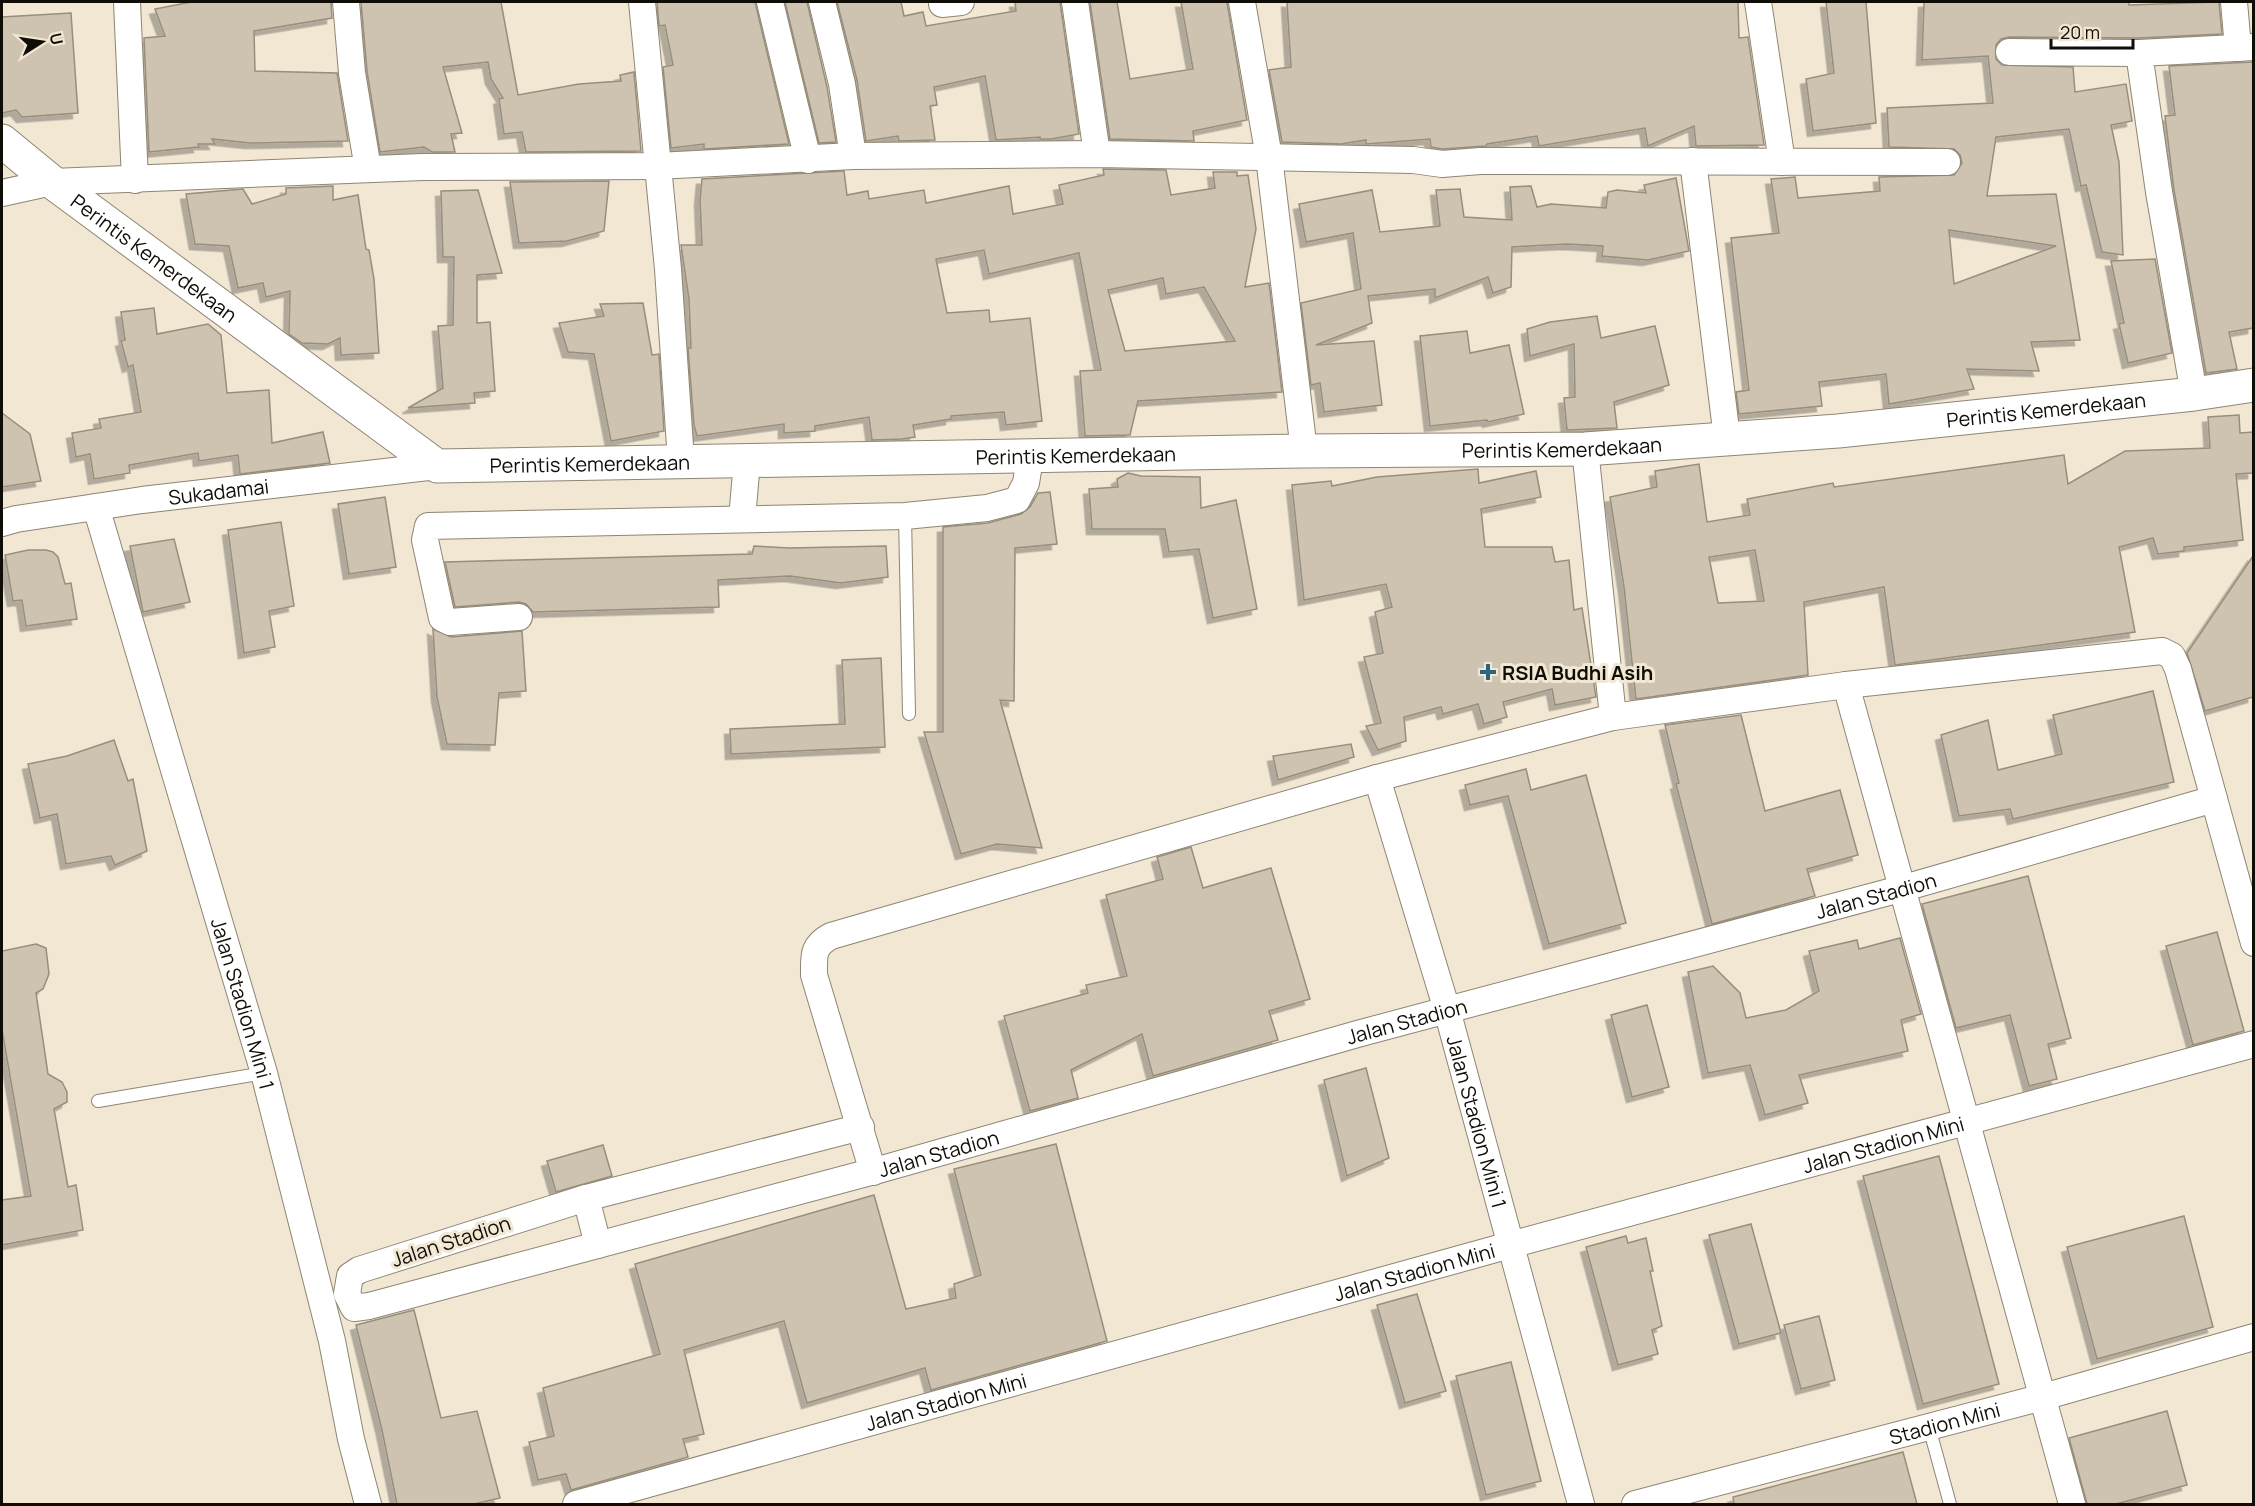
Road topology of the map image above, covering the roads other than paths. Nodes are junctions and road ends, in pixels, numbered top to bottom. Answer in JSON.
{"nodes":[{"id":1,"x":127,"y":2,"type":"edge"},
{"id":2,"x":346,"y":2,"type":"edge"},
{"id":3,"x":642,"y":2,"type":"edge"},
{"id":4,"x":770,"y":2,"type":"edge"},
{"id":5,"x":822,"y":2,"type":"edge"},
{"id":6,"x":1075,"y":2,"type":"edge"},
{"id":7,"x":1242,"y":2,"type":"edge"},
{"id":8,"x":1758,"y":2,"type":"edge"},
{"id":9,"x":2234,"y":2,"type":"edge"},
{"id":10,"x":2246,"y":48,"type":"edge"},
{"id":11,"x":2009,"y":52,"type":"dead end"},
{"id":12,"x":2139,"y":53,"type":"junction"},
{"id":13,"x":2,"y":141,"type":"edge"},
{"id":14,"x":1097,"y":154,"type":"junction"},
{"id":15,"x":853,"y":156,"type":"junction"},
{"id":16,"x":1269,"y":157,"type":"junction"},
{"id":17,"x":807,"y":160,"type":"junction"},
{"id":18,"x":1693,"y":161,"type":"junction"},
{"id":19,"x":1782,"y":162,"type":"junction"},
{"id":20,"x":1947,"y":162,"type":"dead end"},
{"id":21,"x":657,"y":166,"type":"junction"},
{"id":22,"x":368,"y":169,"type":"junction"},
{"id":23,"x":135,"y":180,"type":"junction"},
{"id":24,"x":52,"y":182,"type":"junction"},
{"id":25,"x":2,"y":193,"type":"edge"},
{"id":26,"x":2253,"y":385,"type":"edge"},
{"id":27,"x":2194,"y":394,"type":"junction"},
{"id":28,"x":1727,"y":438,"type":"junction"},
{"id":29,"x":1585,"y":449,"type":"junction"},
{"id":30,"x":1305,"y":451,"type":"junction"},
{"id":31,"x":1030,"y":458,"type":"junction"},
{"id":32,"x":747,"y":460,"type":"junction"},
{"id":33,"x":681,"y":461,"type":"junction"},
{"id":34,"x":437,"y":466,"type":"junction"},
{"id":35,"x":96,"y":507,"type":"junction"},
{"id":36,"x":905,"y":516,"type":"junction"},
{"id":37,"x":742,"y":519,"type":"junction"},
{"id":38,"x":2,"y":523,"type":"edge"},
{"id":39,"x":519,"y":617,"type":"dead end"},
{"id":40,"x":1846,"y":685,"type":"junction"},
{"id":41,"x":909,"y":714,"type":"dead end"},
{"id":42,"x":1613,"y":717,"type":"junction"},
{"id":43,"x":1377,"y":778,"type":"junction"},
{"id":44,"x":2214,"y":799,"type":"junction"},
{"id":45,"x":1904,"y":888,"type":"junction"},
{"id":46,"x":2253,"y":944,"type":"edge"},
{"id":47,"x":1447,"y":1010,"type":"junction"},
{"id":48,"x":2253,"y":1044,"type":"edge"},
{"id":49,"x":264,"y":1073,"type":"junction"},
{"id":50,"x":98,"y":1101,"type":"dead end"},
{"id":51,"x":1968,"y":1122,"type":"junction"},
{"id":52,"x":861,"y":1128,"type":"junction"},
{"id":53,"x":873,"y":1172,"type":"junction"},
{"id":54,"x":586,"y":1198,"type":"junction"},
{"id":55,"x":598,"y":1245,"type":"junction"},
{"id":56,"x":1510,"y":1245,"type":"junction"},
{"id":57,"x":354,"y":1308,"type":"junction"},
{"id":58,"x":2253,"y":1337,"type":"edge"},
{"id":59,"x":332,"y":1341,"type":"junction"},
{"id":60,"x":2043,"y":1397,"type":"junction"},
{"id":61,"x":1929,"y":1427,"type":"junction"},
{"id":62,"x":368,"y":1504,"type":"edge"},
{"id":63,"x":576,"y":1504,"type":"edge"},
{"id":64,"x":1581,"y":1504,"type":"edge"},
{"id":65,"x":1635,"y":1504,"type":"edge"},
{"id":66,"x":1950,"y":1504,"type":"edge"},
{"id":67,"x":2072,"y":1504,"type":"edge"}],
"edges":[{"from":1,"to":23,"type":"street"},
{"from":2,"to":22,"type":"street"},
{"from":3,"to":21,"type":"street"},
{"from":4,"to":17,"type":"street"},
{"from":5,"to":15,"type":"street"},
{"from":6,"to":14,"type":"street"},
{"from":7,"to":16,"type":"street"},
{"from":8,"to":19,"type":"street"},
{"from":9,"to":10,"type":"street"},
{"from":10,"to":12,"type":"street"},
{"from":11,"to":12,"type":"street"},
{"from":12,"to":27,"type":"street"},
{"from":13,"to":24,"type":"street","name":"Perintis Kemerdekaan"},
{"from":14,"to":15,"type":"street"},
{"from":14,"to":16,"type":"street"},
{"from":15,"to":17,"type":"street"},
{"from":16,"to":18,"type":"street"},
{"from":16,"to":30,"type":"street"},
{"from":17,"to":21,"type":"street"},
{"from":18,"to":19,"type":"street"},
{"from":18,"to":28,"type":"street"},
{"from":19,"to":20,"type":"street"},
{"from":21,"to":22,"type":"street"},
{"from":21,"to":33,"type":"street"},
{"from":22,"to":23,"type":"street"},
{"from":23,"to":24,"type":"street"},
{"from":24,"to":25,"type":"street"},
{"from":24,"to":34,"type":"street","name":"Perintis Kemerdekaan"},
{"from":26,"to":27,"type":"street","name":"Perintis Kemerdekaan"},
{"from":27,"to":28,"type":"street","name":"Perintis Kemerdekaan"},
{"from":28,"to":29,"type":"street","name":"Perintis Kemerdekaan"},
{"from":29,"to":30,"type":"street","name":"Perintis Kemerdekaan"},
{"from":29,"to":42,"type":"street"},
{"from":30,"to":31,"type":"street","name":"Perintis Kemerdekaan"},
{"from":31,"to":32,"type":"street","name":"Perintis Kemerdekaan"},
{"from":31,"to":36,"type":"street"},
{"from":32,"to":33,"type":"street","name":"Perintis Kemerdekaan"},
{"from":32,"to":37,"type":"street"},
{"from":33,"to":34,"type":"street","name":"Perintis Kemerdekaan"},
{"from":34,"to":35,"type":"street","name":"Sukadamai"},
{"from":35,"to":38,"type":"street","name":"Sukadamai"},
{"from":35,"to":49,"type":"street","name":"Jalan Stadion Mini 1"},
{"from":36,"to":37,"type":"street"},
{"from":36,"to":41,"type":"lane"},
{"from":37,"to":39,"type":"street"},
{"from":40,"to":42,"type":"street"},
{"from":40,"to":44,"type":"street"},
{"from":40,"to":45,"type":"street"},
{"from":42,"to":43,"type":"street"},
{"from":43,"to":47,"type":"street","name":"Jalan Stadion Mini 1"},
{"from":43,"to":52,"type":"street"},
{"from":44,"to":45,"type":"street","name":"Jalan Stadion"},
{"from":44,"to":46,"type":"street"},
{"from":45,"to":47,"type":"street","name":"Jalan Stadion"},
{"from":45,"to":51,"type":"street"},
{"from":47,"to":53,"type":"street","name":"Jalan Stadion"},
{"from":47,"to":56,"type":"street","name":"Jalan Stadion Mini 1"},
{"from":48,"to":51,"type":"street","name":"Jalan Stadion Mini"},
{"from":49,"to":50,"type":"lane"},
{"from":49,"to":59,"type":"street","name":"Jalan Stadion Mini 1"},
{"from":51,"to":56,"type":"street","name":"Jalan Stadion Mini"},
{"from":51,"to":60,"type":"street"},
{"from":52,"to":53,"type":"street"},
{"from":52,"to":54,"type":"street","name":"Jalan Stadion"},
{"from":53,"to":55,"type":"street","name":"Jalan Stadion"},
{"from":54,"to":55,"type":"street"},
{"from":54,"to":57,"type":"street","name":"Jalan Stadion"},
{"from":55,"to":57,"type":"street","name":"Jalan Stadion"},
{"from":56,"to":63,"type":"street","name":"Jalan Stadion Mini"},
{"from":56,"to":64,"type":"street","name":"Jalan Stadion Mini 1"},
{"from":57,"to":59,"type":"street"},
{"from":58,"to":60,"type":"street","name":"Stadion Mini"},
{"from":59,"to":62,"type":"street","name":"Jalan Stadion Mini 1"},
{"from":60,"to":61,"type":"street","name":"Stadion Mini"},
{"from":60,"to":67,"type":"street"},
{"from":61,"to":65,"type":"street","name":"Stadion Mini"},
{"from":61,"to":66,"type":"lane"}]}
